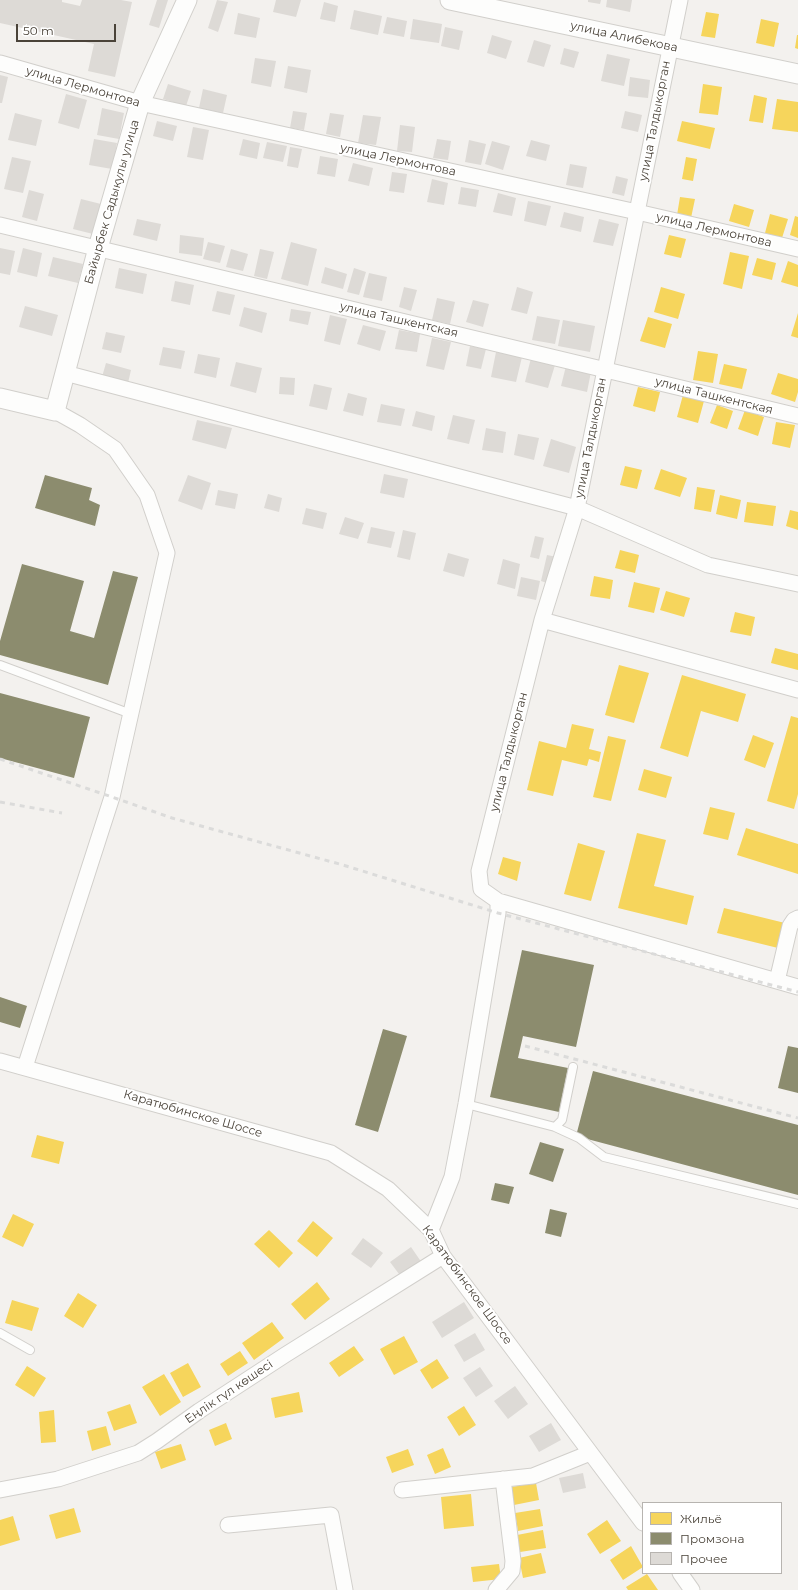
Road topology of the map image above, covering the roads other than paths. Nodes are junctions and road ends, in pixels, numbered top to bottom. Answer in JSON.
{"nodes":[{"id":1,"x":187,"y":0,"type":"edge"},
{"id":2,"x":450,"y":0,"type":"edge"},
{"id":3,"x":680,"y":0,"type":"edge"},
{"id":4,"x":669,"y":46,"type":"junction"},
{"id":5,"x":0,"y":63,"type":"edge"},
{"id":6,"x":798,"y":74,"type":"edge"},
{"id":7,"x":140,"y":103,"type":"junction"},
{"id":8,"x":637,"y":212,"type":"junction"},
{"id":9,"x":0,"y":225,"type":"edge"},
{"id":10,"x":98,"y":248,"type":"junction"},
{"id":11,"x":798,"y":249,"type":"edge"},
{"id":12,"x":605,"y":369,"type":"junction"},
{"id":13,"x":65,"y":373,"type":"junction"},
{"id":14,"x":0,"y":398,"type":"edge"},
{"id":15,"x":55,"y":411,"type":"junction"},
{"id":16,"x":798,"y":416,"type":"edge"},
{"id":17,"x":577,"y":508,"type":"junction"},
{"id":18,"x":798,"y":584,"type":"edge"},
{"id":19,"x":542,"y":620,"type":"junction"},
{"id":20,"x":0,"y":665,"type":"edge"},
{"id":21,"x":798,"y":690,"type":"edge"},
{"id":22,"x":131,"y":714,"type":"junction"},
{"id":23,"x":498,"y":901,"type":"junction"},
{"id":24,"x":798,"y":918,"type":"edge"},
{"id":25,"x":777,"y":981,"type":"junction"},
{"id":26,"x":798,"y":987,"type":"edge"},
{"id":27,"x":0,"y":1061,"type":"edge"},
{"id":28,"x":25,"y":1067,"type":"junction"},
{"id":29,"x":573,"y":1067,"type":"dead end"},
{"id":30,"x":466,"y":1104,"type":"junction"},
{"id":31,"x":555,"y":1127,"type":"junction"},
{"id":32,"x":798,"y":1204,"type":"edge"},
{"id":33,"x":430,"y":1230,"type":"junction"},
{"id":34,"x":443,"y":1256,"type":"junction"},
{"id":35,"x":0,"y":1333,"type":"edge"},
{"id":36,"x":30,"y":1350,"type":"dead end"},
{"id":37,"x":590,"y":1453,"type":"junction"},
{"id":38,"x":503,"y":1479,"type":"junction"},
{"id":39,"x":0,"y":1490,"type":"edge"},
{"id":40,"x":402,"y":1490,"type":"dead end"},
{"id":41,"x":642,"y":1521,"type":"edge"},
{"id":42,"x":228,"y":1525,"type":"dead end"},
{"id":43,"x":681,"y":1574,"type":"edge"},
{"id":44,"x":345,"y":1590,"type":"edge"},
{"id":45,"x":496,"y":1590,"type":"edge"},
{"id":46,"x":692,"y":1590,"type":"edge"}],
"edges":[{"from":1,"to":7,"type":"street","name":"Байырбек Садыкулы улица"},
{"from":2,"to":4,"type":"street","name":"улица Алибекова"},
{"from":3,"to":4,"type":"street","name":"улица Талдыкорган"},
{"from":4,"to":6,"type":"street","name":"улица Алибекова"},
{"from":4,"to":8,"type":"street","name":"улица Талдыкорган"},
{"from":5,"to":7,"type":"street","name":"улица Лермонтова"},
{"from":7,"to":8,"type":"street","name":"улица Лермонтова"},
{"from":7,"to":10,"type":"street","name":"Байырбек Садыкулы улица"},
{"from":8,"to":11,"type":"street","name":"улица Лермонтова"},
{"from":8,"to":12,"type":"street","name":"улица Талдыкорган"},
{"from":9,"to":10,"type":"street","name":"улица Ташкентская"},
{"from":10,"to":12,"type":"street","name":"улица Ташкентская"},
{"from":10,"to":13,"type":"street","name":"Байырбек Садыкулы улица"},
{"from":12,"to":16,"type":"street","name":"улица Ташкентская"},
{"from":12,"to":17,"type":"street","name":"улица Талдыкорган"},
{"from":13,"to":15,"type":"street","name":"Байырбек Садыкулы улица"},
{"from":13,"to":17,"type":"street"},
{"from":14,"to":15,"type":"street"},
{"from":15,"to":22,"type":"street"},
{"from":17,"to":18,"type":"street"},
{"from":17,"to":19,"type":"street","name":"улица Талдыкорган"},
{"from":19,"to":21,"type":"street"},
{"from":19,"to":23,"type":"street","name":"улица Талдыкорган"},
{"from":20,"to":22,"type":"lane"},
{"from":22,"to":28,"type":"street"},
{"from":23,"to":25,"type":"street"},
{"from":23,"to":30,"type":"street"},
{"from":24,"to":25,"type":"street"},
{"from":25,"to":26,"type":"street"},
{"from":27,"to":28,"type":"street","name":"Каратюбинское Шоссе"},
{"from":28,"to":33,"type":"street","name":"Каратюбинское Шоссе"},
{"from":29,"to":31,"type":"lane"},
{"from":30,"to":31,"type":"lane"},
{"from":30,"to":33,"type":"street"},
{"from":31,"to":32,"type":"lane"},
{"from":33,"to":34,"type":"street","name":"Каратюбинское Шоссе"},
{"from":34,"to":37,"type":"street","name":"Каратюбинское Шоссе"},
{"from":34,"to":39,"type":"street","name":"Еңлік гүл көшесі"},
{"from":35,"to":36,"type":"lane"},
{"from":37,"to":38,"type":"street"},
{"from":37,"to":41,"type":"street","name":"Каратюбинское Шоссе"},
{"from":38,"to":40,"type":"street"},
{"from":38,"to":45,"type":"street"},
{"from":42,"to":44,"type":"street"},
{"from":43,"to":46,"type":"street"}]}
